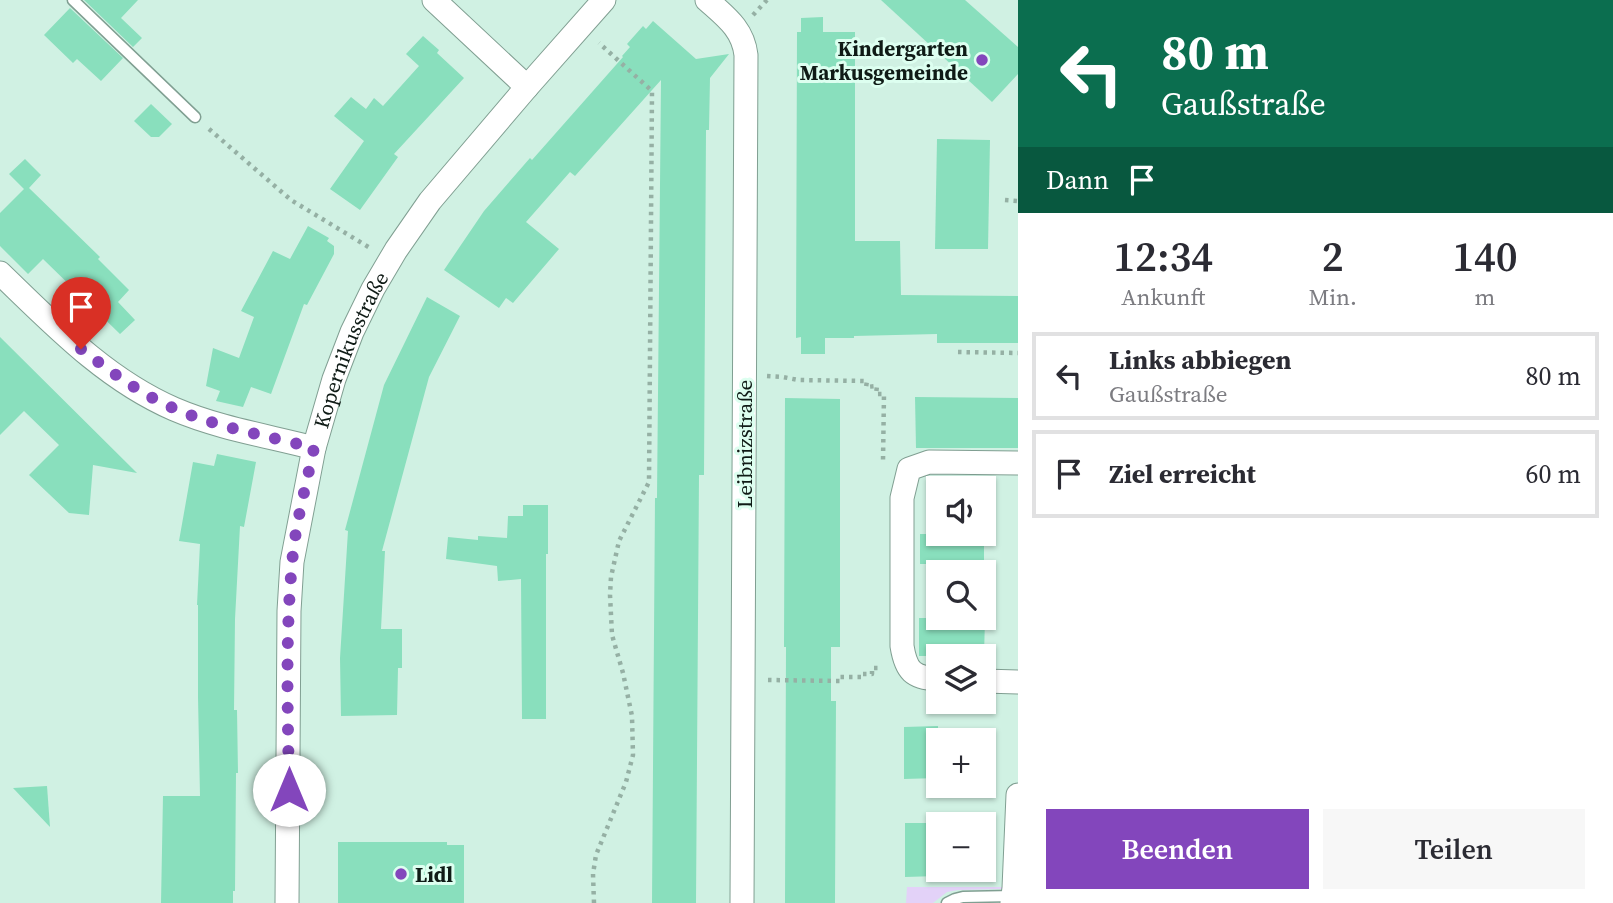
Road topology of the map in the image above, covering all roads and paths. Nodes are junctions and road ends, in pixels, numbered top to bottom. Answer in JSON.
{"nodes":[{"id":1,"x":73,"y":0,"type":"edge"},
{"id":2,"x":434,"y":0,"type":"edge"},
{"id":3,"x":604,"y":0,"type":"edge"},
{"id":4,"x":707,"y":0,"type":"edge"},
{"id":5,"x":580,"y":27,"type":"junction"},
{"id":6,"x":527,"y":87,"type":"junction"},
{"id":7,"x":195,"y":117,"type":"joint"},
{"id":8,"x":1005,"y":200,"type":"dead end"},
{"id":9,"x":1018,"y":201,"type":"edge"},
{"id":10,"x":390,"y":260,"type":"junction"},
{"id":11,"x":0,"y":273,"type":"edge"},
{"id":12,"x":958,"y":352,"type":"dead end"},
{"id":13,"x":1018,"y":353,"type":"edge"},
{"id":14,"x":744,"y":376,"type":"junction"},
{"id":15,"x":314,"y":448,"type":"junction"},
{"id":16,"x":884,"y":461,"type":"dead end"},
{"id":17,"x":1018,"y":463,"type":"edge"},
{"id":18,"x":867,"y":674,"type":"dead end"},
{"id":19,"x":926,"y":678,"type":"edge"},
{"id":20,"x":743,"y":680,"type":"junction"},
{"id":21,"x":996,"y":681,"type":"edge"},
{"id":22,"x":1018,"y":682,"type":"edge"},
{"id":23,"x":1018,"y":795,"type":"edge"},
{"id":24,"x":1012,"y":900,"type":"edge"},
{"id":25,"x":287,"y":903,"type":"edge"},
{"id":26,"x":594,"y":903,"type":"edge"},
{"id":27,"x":742,"y":903,"type":"edge"},
{"id":28,"x":947,"y":903,"type":"edge"}],
"edges":[{"from":1,"to":7,"type":"lane"},
{"from":2,"to":6,"type":"street"},
{"from":3,"to":5,"type":"street","name":"Kopernikusstraße"},
{"from":4,"to":14,"type":"street","name":"Leibnizstraße"},
{"from":5,"to":6,"type":"street","name":"Kopernikusstraße"},
{"from":5,"to":26,"type":"path"},
{"from":6,"to":10,"type":"street","name":"Kopernikusstraße"},
{"from":7,"to":10,"type":"path"},
{"from":8,"to":9,"type":"path"},
{"from":10,"to":15,"type":"street","name":"Kopernikusstraße"},
{"from":11,"to":15,"type":"street"},
{"from":12,"to":13,"type":"path"},
{"from":14,"to":16,"type":"path"},
{"from":14,"to":20,"type":"street","name":"Leibnizstraße"},
{"from":15,"to":25,"type":"street","name":"Kopernikusstraße"},
{"from":17,"to":19,"type":"street"},
{"from":18,"to":20,"type":"path"},
{"from":20,"to":27,"type":"street","name":"Leibnizstraße"},
{"from":21,"to":22,"type":"street"},
{"from":23,"to":24,"type":"street"},
{"from":24,"to":28,"type":"lane"}]}
